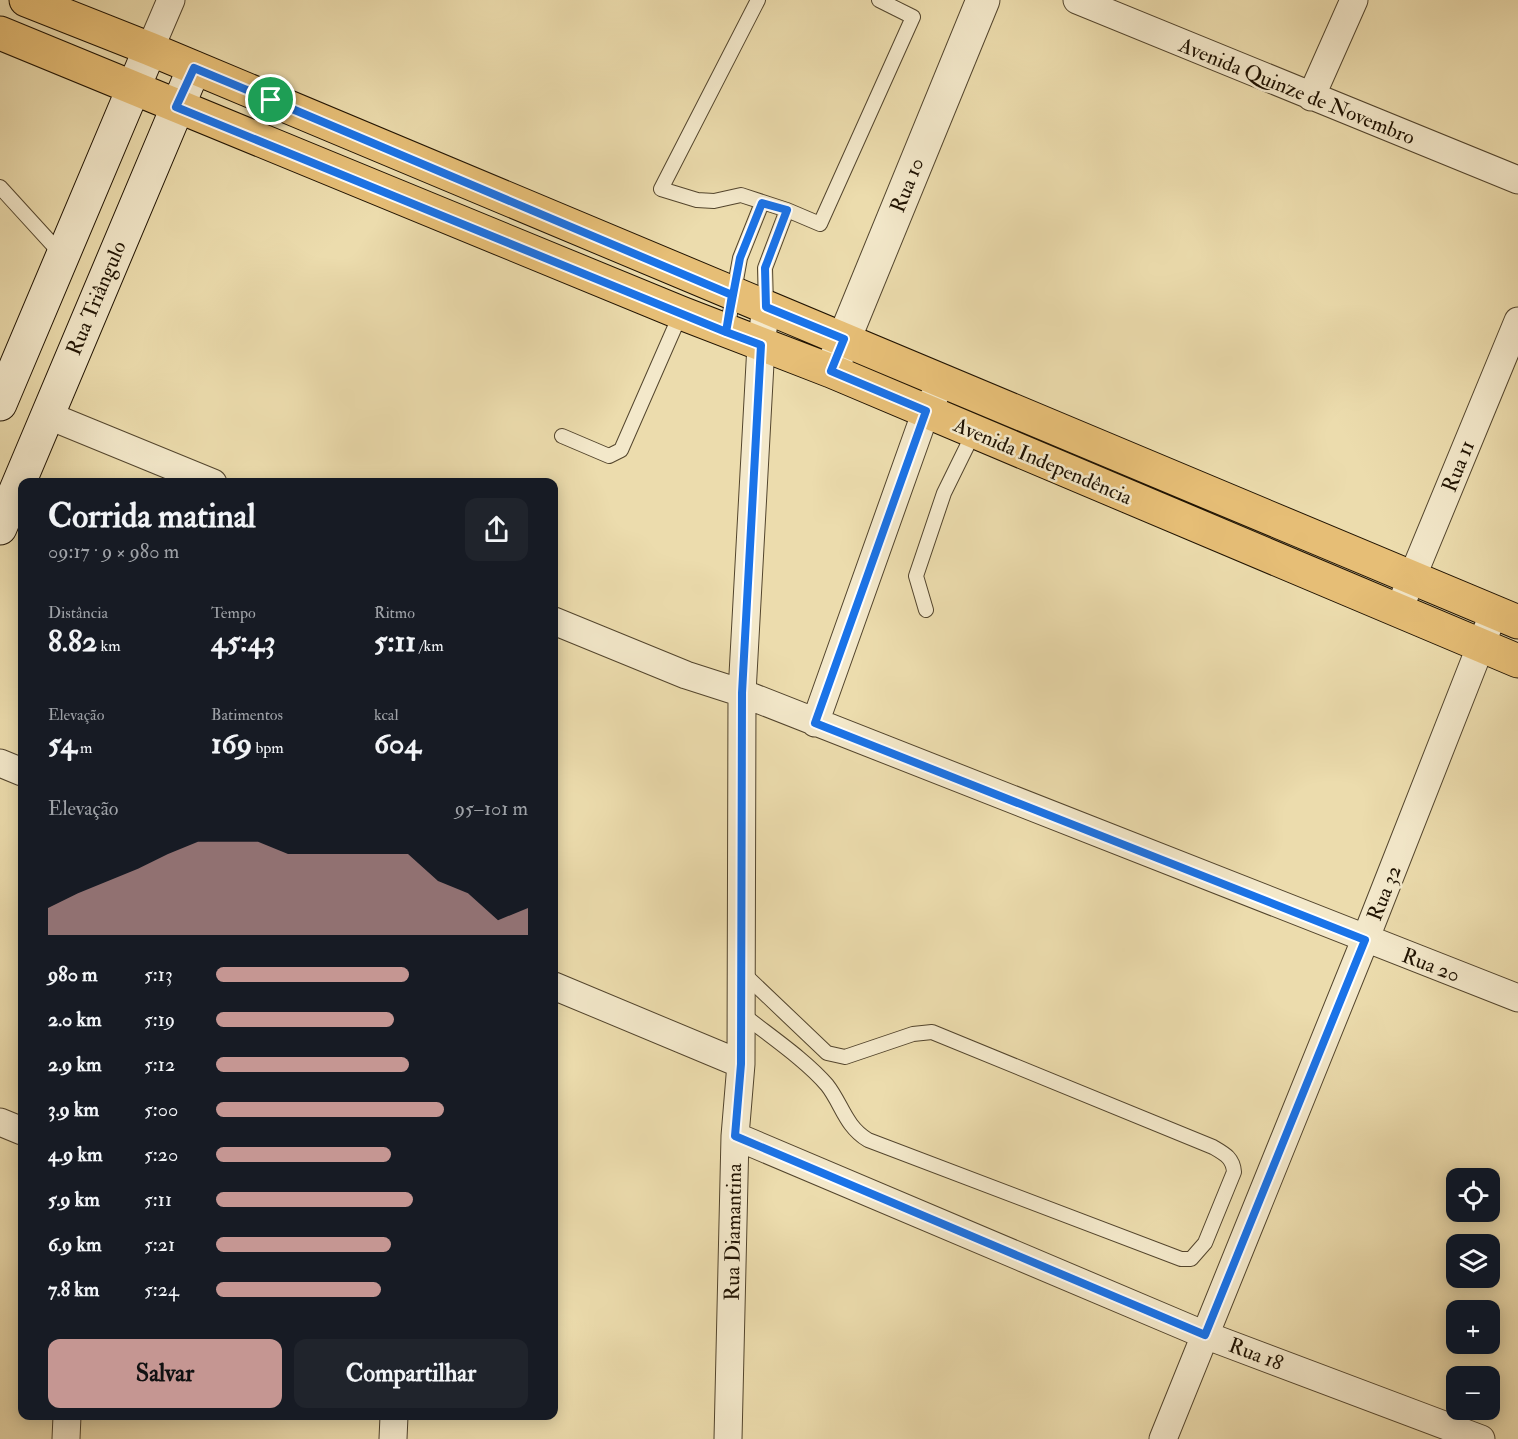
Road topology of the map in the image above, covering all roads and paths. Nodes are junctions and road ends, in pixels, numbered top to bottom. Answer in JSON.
{"nodes":[{"id":1,"x":26,"y":0,"type":"edge"},
{"id":2,"x":171,"y":0,"type":"edge"},
{"id":3,"x":758,"y":0,"type":"edge"},
{"id":4,"x":879,"y":0,"type":"edge"},
{"id":5,"x":983,"y":0,"type":"edge"},
{"id":6,"x":1077,"y":0,"type":"edge"},
{"id":7,"x":1354,"y":0,"type":"edge"},
{"id":8,"x":0,"y":33,"type":"edge"},
{"id":9,"x":150,"y":49,"type":"junction"},
{"id":10,"x":194,"y":68,"type":"junction"},
{"id":11,"x":133,"y":89,"type":"junction"},
{"id":12,"x":1311,"y":97,"type":"junction"},
{"id":13,"x":176,"y":107,"type":"junction"},
{"id":14,"x":1518,"y":180,"type":"edge"},
{"id":15,"x":0,"y":187,"type":"edge"},
{"id":16,"x":762,"y":203,"type":"junction"},
{"id":17,"x":787,"y":210,"type":"junction"},
{"id":18,"x":62,"y":255,"type":"junction"},
{"id":19,"x":732,"y":295,"type":"junction"},
{"id":20,"x":766,"y":307,"type":"junction"},
{"id":21,"x":681,"y":314,"type":"junction"},
{"id":22,"x":1518,"y":321,"type":"edge"},
{"id":23,"x":726,"y":332,"type":"junction"},
{"id":24,"x":844,"y":339,"type":"junction"},
{"id":25,"x":761,"y":345,"type":"junction"},
{"id":26,"x":831,"y":371,"type":"junction"},
{"id":27,"x":943,"y":381,"type":"junction"},
{"id":28,"x":1,"y":400,"type":"edge"},
{"id":29,"x":926,"y":411,"type":"junction"},
{"id":30,"x":47,"y":415,"type":"junction"},
{"id":31,"x":974,"y":432,"type":"junction"},
{"id":32,"x":562,"y":436,"type":"dead end"},
{"id":33,"x":21,"y":478,"type":"edge"},
{"id":34,"x":201,"y":478,"type":"edge"},
{"id":35,"x":18,"y":485,"type":"edge"},
{"id":36,"x":0,"y":528,"type":"edge"},
{"id":37,"x":1412,"y":578,"type":"junction"},
{"id":38,"x":926,"y":610,"type":"dead end"},
{"id":39,"x":1398,"y":611,"type":"junction"},
{"id":40,"x":1506,"y":617,"type":"edge"},
{"id":41,"x":558,"y":623,"type":"edge"},
{"id":42,"x":1482,"y":646,"type":"junction"},
{"id":43,"x":1518,"y":661,"type":"edge"},
{"id":44,"x":742,"y":693,"type":"junction"},
{"id":45,"x":815,"y":723,"type":"junction"},
{"id":46,"x":0,"y":763,"type":"edge"},
{"id":47,"x":18,"y":770,"type":"edge"},
{"id":48,"x":1365,"y":940,"type":"junction"},
{"id":49,"x":742,"y":972,"type":"junction"},
{"id":50,"x":558,"y":988,"type":"edge"},
{"id":51,"x":1518,"y":998,"type":"edge"},
{"id":52,"x":741,"y":1013,"type":"junction"},
{"id":53,"x":741,"y":1064,"type":"junction"},
{"id":54,"x":0,"y":1122,"type":"edge"},
{"id":55,"x":18,"y":1129,"type":"edge"},
{"id":56,"x":735,"y":1136,"type":"junction"},
{"id":57,"x":1205,"y":1335,"type":"junction"},
{"id":58,"x":67,"y":1420,"type":"edge"},
{"id":59,"x":394,"y":1420,"type":"edge"},
{"id":60,"x":66,"y":1439,"type":"edge"},
{"id":61,"x":393,"y":1439,"type":"edge"},
{"id":62,"x":728,"y":1439,"type":"edge"},
{"id":63,"x":1163,"y":1439,"type":"edge"},
{"id":64,"x":1481,"y":1439,"type":"edge"}],
"edges":[{"from":1,"to":9,"type":"main road","name":"Avenida Independência"},
{"from":2,"to":9,"type":"street"},
{"from":3,"to":16,"type":"lane"},
{"from":4,"to":17,"type":"lane"},
{"from":5,"to":24,"type":"main road","name":"Rua 10"},
{"from":6,"to":12,"type":"street","name":"Avenida Quinze de Novembro"},
{"from":7,"to":12,"type":"street"},
{"from":8,"to":11,"type":"main road","name":"Avenida Independência"},
{"from":9,"to":10,"type":"main road","name":"Avenida Independência"},
{"from":9,"to":11,"type":"main road"},
{"from":10,"to":13,"type":"main road","name":"Rua Triângulo"},
{"from":10,"to":19,"type":"main road","name":"Avenida Independência"},
{"from":11,"to":13,"type":"main road","name":"Avenida Independência"},
{"from":11,"to":18,"type":"main road"},
{"from":12,"to":14,"type":"street","name":"Avenida Quinze de Novembro"},
{"from":13,"to":21,"type":"main road","name":"Avenida Independência"},
{"from":13,"to":30,"type":"main road","name":"Rua Triângulo"},
{"from":15,"to":18,"type":"lane"},
{"from":16,"to":17,"type":"lane"},
{"from":16,"to":19,"type":"lane"},
{"from":17,"to":20,"type":"lane"},
{"from":18,"to":28,"type":"main road"},
{"from":19,"to":20,"type":"main road","name":"Avenida Independência"},
{"from":19,"to":23,"type":"lane"},
{"from":20,"to":24,"type":"main road","name":"Avenida Independência"},
{"from":20,"to":25,"type":"street","name":"Rua Diamantina"},
{"from":21,"to":23,"type":"main road","name":"Avenida Independência"},
{"from":21,"to":32,"type":"lane"},
{"from":22,"to":37,"type":"street","name":"Rua 11"},
{"from":23,"to":25,"type":"main road","name":"Avenida Independência"},
{"from":24,"to":26,"type":"main road","name":"Rua 10"},
{"from":24,"to":27,"type":"main road","name":"Avenida Independência"},
{"from":25,"to":26,"type":"main road","name":"Avenida Independência"},
{"from":25,"to":44,"type":"street","name":"Rua Diamantina"},
{"from":26,"to":29,"type":"main road","name":"Avenida Independência"},
{"from":27,"to":29,"type":"street"},
{"from":27,"to":37,"type":"main road","name":"Avenida Independência"},
{"from":29,"to":31,"type":"main road","name":"Avenida Independência"},
{"from":29,"to":45,"type":"street"},
{"from":30,"to":33,"type":"main road","name":"Rua Triângulo"},
{"from":30,"to":34,"type":"street"},
{"from":31,"to":38,"type":"lane"},
{"from":31,"to":39,"type":"main road","name":"Avenida Independência"},
{"from":35,"to":36,"type":"main road","name":"Rua Triângulo"},
{"from":37,"to":39,"type":"street","name":"Rua 11"},
{"from":37,"to":40,"type":"main road","name":"Avenida Independência"},
{"from":39,"to":42,"type":"main road","name":"Avenida Independência"},
{"from":40,"to":42,"type":"street","name":"Rua 32"},
{"from":41,"to":44,"type":"street","name":"Rua 20"},
{"from":42,"to":43,"type":"main road","name":"Avenida Independência"},
{"from":42,"to":48,"type":"street","name":"Rua 32"},
{"from":44,"to":45,"type":"street","name":"Rua 20"},
{"from":44,"to":49,"type":"street","name":"Rua Diamantina"},
{"from":45,"to":48,"type":"street","name":"Rua 20"},
{"from":46,"to":47,"type":"street"},
{"from":48,"to":51,"type":"street","name":"Rua 20"},
{"from":48,"to":57,"type":"street","name":"Rua 32"},
{"from":49,"to":52,"type":"street","name":"Rua Diamantina"},
{"from":49,"to":52,"type":"lane"},
{"from":50,"to":53,"type":"street"},
{"from":52,"to":53,"type":"street","name":"Rua Diamantina"},
{"from":53,"to":56,"type":"street","name":"Rua Diamantina"},
{"from":54,"to":55,"type":"street"},
{"from":56,"to":57,"type":"street","name":"Rua 18"},
{"from":56,"to":62,"type":"street","name":"Rua Diamantina"},
{"from":57,"to":63,"type":"street","name":"Rua 32"},
{"from":57,"to":64,"type":"street","name":"Rua 18"},
{"from":58,"to":60,"type":"street"},
{"from":59,"to":61,"type":"street"}]}
